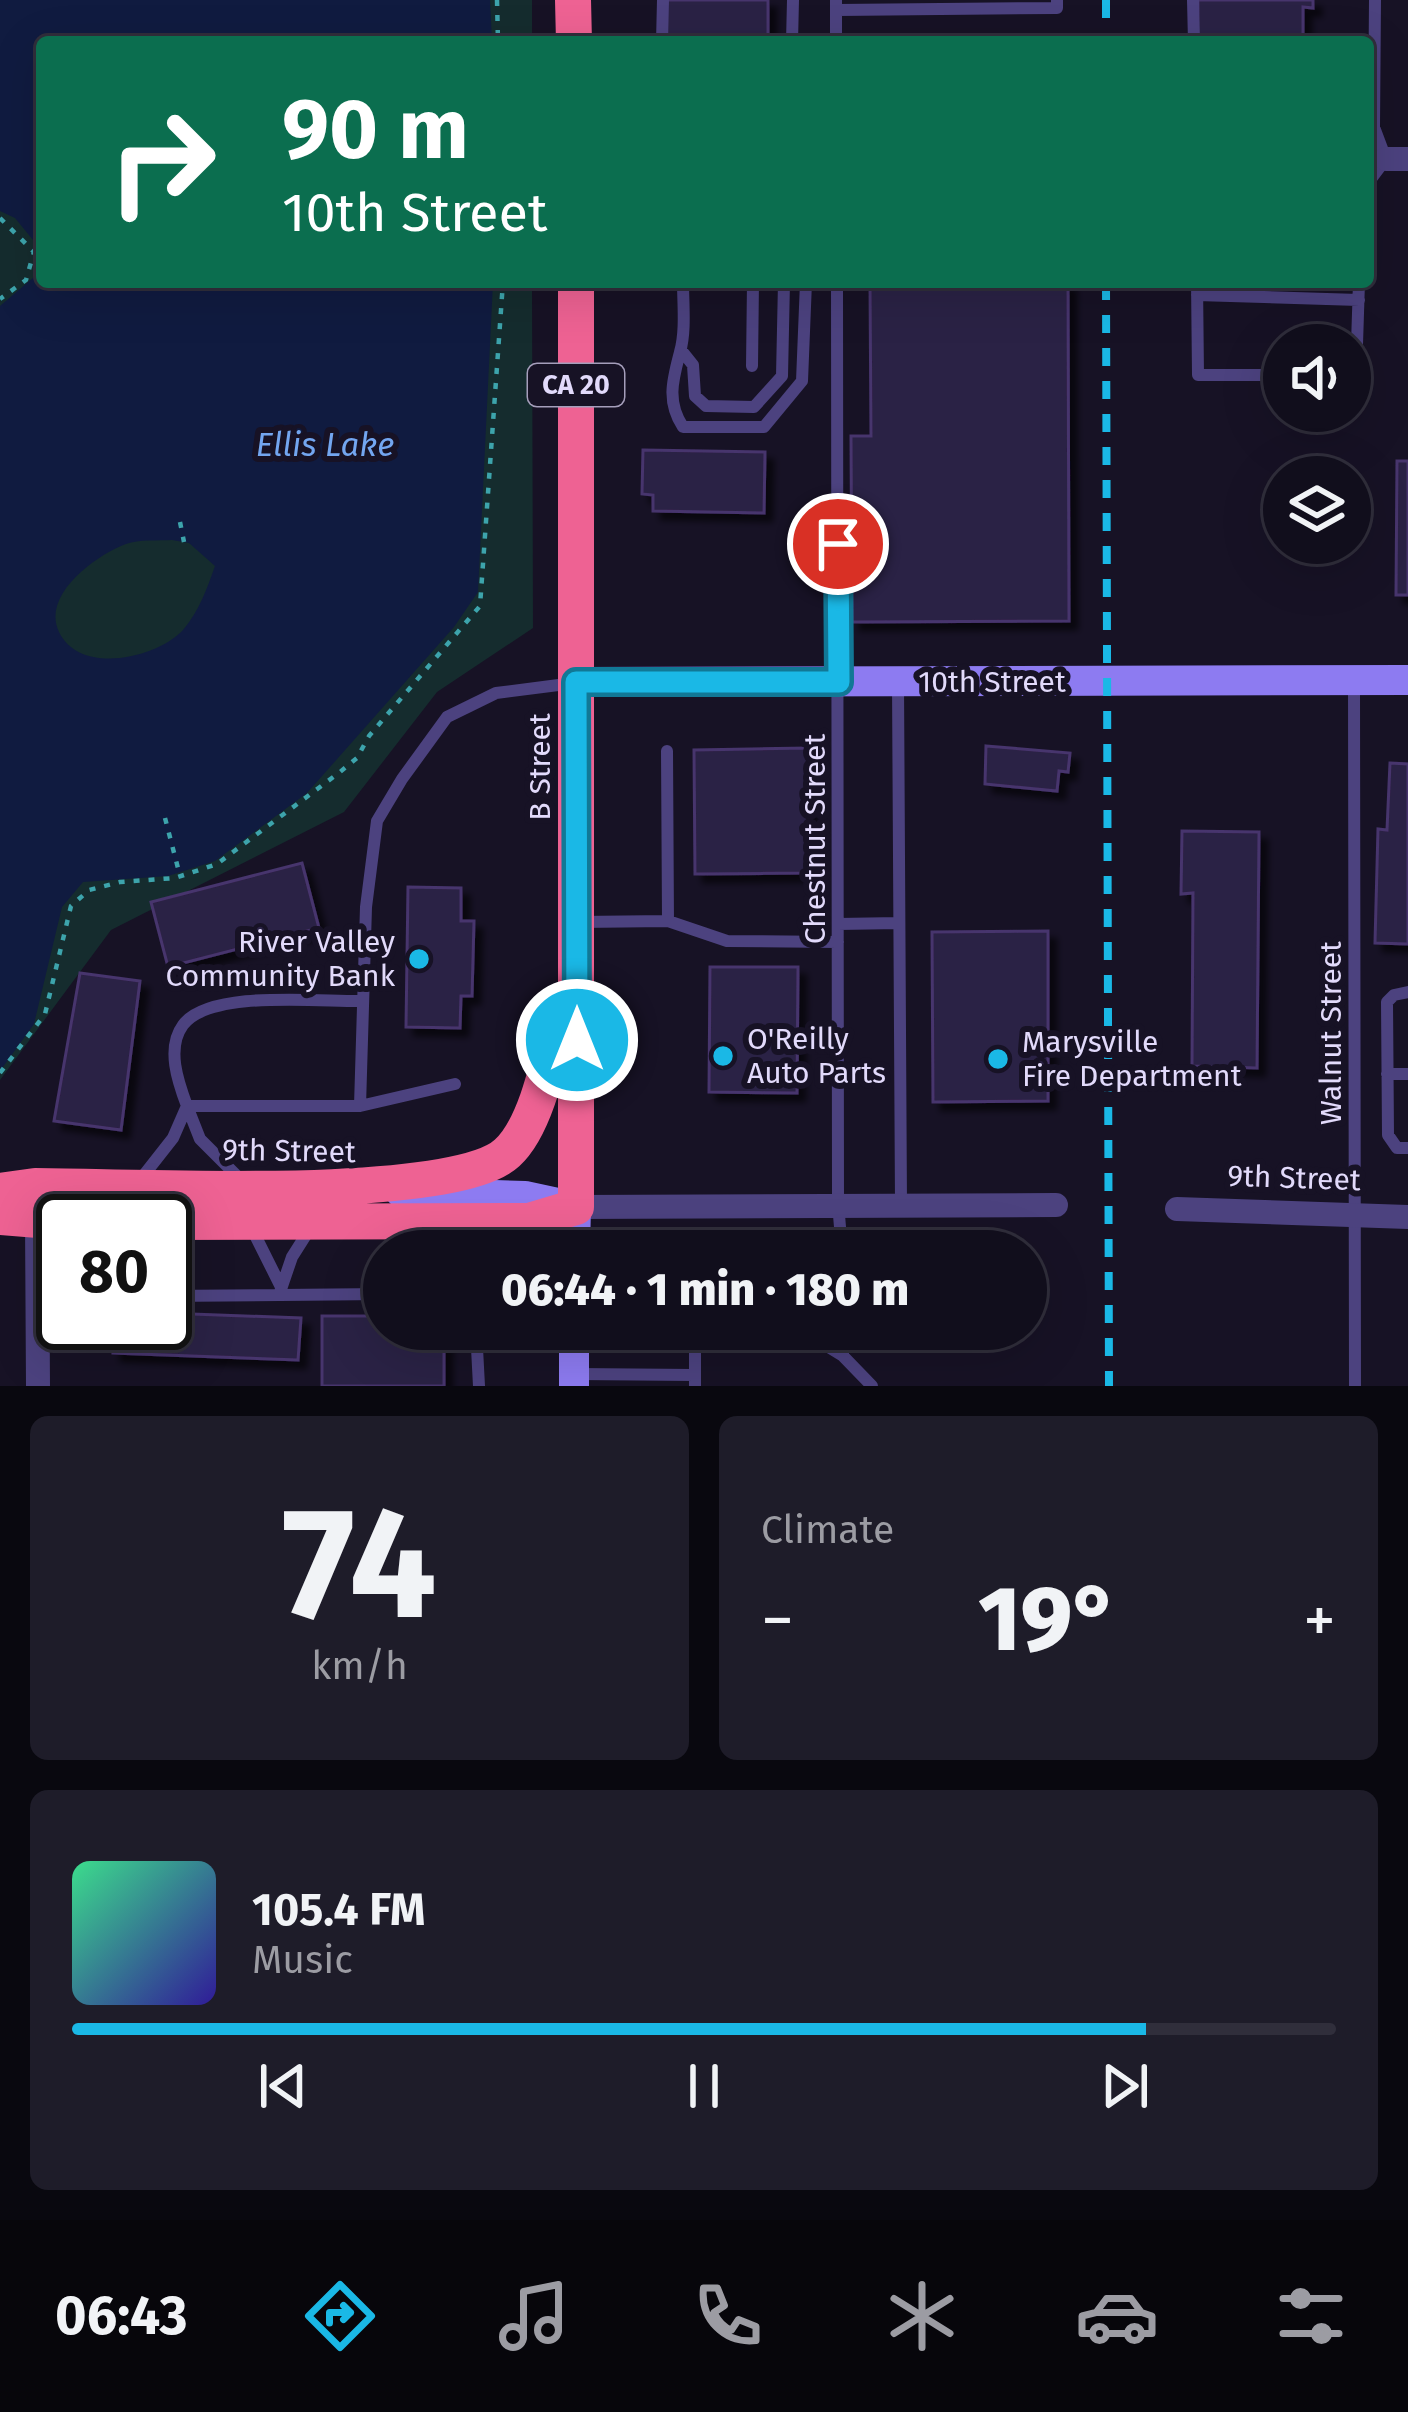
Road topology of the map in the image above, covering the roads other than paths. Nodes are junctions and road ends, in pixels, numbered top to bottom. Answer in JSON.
{"nodes":[{"id":1,"x":574,"y":0,"type":"edge"},
{"id":2,"x":663,"y":0,"type":"edge"},
{"id":3,"x":793,"y":0,"type":"edge"},
{"id":4,"x":1057,"y":0,"type":"edge"},
{"id":5,"x":1193,"y":0,"type":"edge"},
{"id":6,"x":1375,"y":0,"type":"edge"},
{"id":7,"x":836,"y":5,"type":"edge"},
{"id":8,"x":574,"y":36,"type":"edge"},
{"id":9,"x":662,"y":36,"type":"edge"},
{"id":10,"x":792,"y":36,"type":"edge"},
{"id":11,"x":836,"y":36,"type":"edge"},
{"id":12,"x":1194,"y":36,"type":"edge"},
{"id":13,"x":1374,"y":36,"type":"edge"},
{"id":14,"x":1374,"y":131,"type":"edge"},
{"id":15,"x":1397,"y":159,"type":"edge"},
{"id":16,"x":576,"y":288,"type":"edge"},
{"id":17,"x":683,"y":288,"type":"edge"},
{"id":18,"x":753,"y":288,"type":"edge"},
{"id":19,"x":784,"y":288,"type":"edge"},
{"id":20,"x":806,"y":288,"type":"edge"},
{"id":21,"x":837,"y":288,"type":"edge"},
{"id":22,"x":1359,"y":288,"type":"edge"},
{"id":23,"x":1197,"y":289,"type":"edge"},
{"id":24,"x":1359,"y":300,"type":"junction"},
{"id":25,"x":1358,"y":324,"type":"edge"},
{"id":26,"x":681,"y":350,"type":"junction"},
{"id":27,"x":752,"y":366,"type":"dead end"},
{"id":28,"x":1263,"y":375,"type":"edge"},
{"id":29,"x":1354,"y":680,"type":"junction"},
{"id":30,"x":1408,"y":680,"type":"edge"},
{"id":31,"x":576,"y":682,"type":"junction"},
{"id":32,"x":839,"y":682,"type":"junction"},
{"id":33,"x":898,"y":682,"type":"junction"},
{"id":34,"x":667,"y":751,"type":"dead end"},
{"id":35,"x":668,"y":921,"type":"junction"},
{"id":36,"x":899,"y":922,"type":"junction"},
{"id":37,"x":838,"y":924,"type":"junction"},
{"id":38,"x":577,"y":939,"type":"junction"},
{"id":39,"x":838,"y":942,"type":"junction"},
{"id":40,"x":1408,"y":992,"type":"edge"},
{"id":41,"x":363,"y":1001,"type":"junction"},
{"id":42,"x":1388,"y":1074,"type":"junction"},
{"id":43,"x":1408,"y":1074,"type":"edge"},
{"id":44,"x":455,"y":1084,"type":"dead end"},
{"id":45,"x":187,"y":1106,"type":"junction"},
{"id":46,"x":360,"y":1106,"type":"junction"},
{"id":47,"x":1408,"y":1148,"type":"edge"},
{"id":48,"x":134,"y":1186,"type":"junction"},
{"id":49,"x":352,"y":1187,"type":"junction"},
{"id":50,"x":0,"y":1191,"type":"edge"},
{"id":51,"x":838,"y":1203,"type":"junction"},
{"id":52,"x":248,"y":1204,"type":"junction"},
{"id":53,"x":901,"y":1204,"type":"junction"},
{"id":54,"x":1055,"y":1205,"type":"dead end"},
{"id":55,"x":576,"y":1207,"type":"junction"},
{"id":56,"x":1177,"y":1209,"type":"dead end"},
{"id":57,"x":192,"y":1216,"type":"edge"},
{"id":58,"x":1356,"y":1216,"type":"junction"},
{"id":59,"x":0,"y":1217,"type":"edge"},
{"id":60,"x":1408,"y":1217,"type":"edge"},
{"id":61,"x":36,"y":1221,"type":"edge"},
{"id":62,"x":315,"y":1221,"type":"junction"},
{"id":63,"x":575,"y":1230,"type":"edge"},
{"id":64,"x":840,"y":1230,"type":"edge"},
{"id":65,"x":279,"y":1290,"type":"junction"},
{"id":66,"x":363,"y":1293,"type":"edge"},
{"id":67,"x":192,"y":1295,"type":"edge"},
{"id":68,"x":37,"y":1350,"type":"edge"},
{"id":69,"x":477,"y":1350,"type":"edge"},
{"id":70,"x":695,"y":1350,"type":"edge"},
{"id":71,"x":833,"y":1350,"type":"edge"},
{"id":72,"x":843,"y":1350,"type":"edge"},
{"id":73,"x":843,"y":1356,"type":"junction"},
{"id":74,"x":574,"y":1380,"type":"edge"},
{"id":75,"x":695,"y":1381,"type":"edge"},
{"id":76,"x":38,"y":1386,"type":"edge"},
{"id":77,"x":478,"y":1386,"type":"edge"},
{"id":78,"x":872,"y":1386,"type":"edge"},
{"id":79,"x":1355,"y":1386,"type":"edge"}],
"edges":[{"from":1,"to":8,"type":"highway"},
{"from":2,"to":9,"type":"lane"},
{"from":3,"to":10,"type":"lane"},
{"from":4,"to":7,"type":"lane"},
{"from":5,"to":12,"type":"lane"},
{"from":6,"to":13,"type":"lane"},
{"from":7,"to":11,"type":"lane"},
{"from":14,"to":15,"type":"lane"},
{"from":16,"to":31,"type":"highway","name":"B Street","number":"CA 20"},
{"from":17,"to":26,"type":"lane"},
{"from":18,"to":27,"type":"lane"},
{"from":19,"to":26,"type":"lane"},
{"from":20,"to":26,"type":"lane"},
{"from":21,"to":32,"type":"lane","name":"Chestnut Street"},
{"from":22,"to":24,"type":"lane"},
{"from":23,"to":24,"type":"lane"},
{"from":23,"to":28,"type":"lane"},
{"from":24,"to":25,"type":"lane"},
{"from":29,"to":30,"type":"street","name":"10th Street"},
{"from":29,"to":33,"type":"street","name":"10th Street"},
{"from":29,"to":58,"type":"lane","name":"Walnut Street"},
{"from":31,"to":32,"type":"street","name":"10th Street"},
{"from":31,"to":38,"type":"highway","name":"B Street","number":"CA 20"},
{"from":31,"to":41,"type":"lane"},
{"from":32,"to":33,"type":"street","name":"10th Street"},
{"from":32,"to":37,"type":"lane","name":"Chestnut Street"},
{"from":33,"to":36,"type":"lane"},
{"from":34,"to":35,"type":"lane"},
{"from":35,"to":38,"type":"lane"},
{"from":35,"to":39,"type":"lane"},
{"from":36,"to":37,"type":"lane"},
{"from":36,"to":53,"type":"lane"},
{"from":37,"to":39,"type":"lane","name":"Chestnut Street"},
{"from":38,"to":49,"type":"highway","number":"CA 20"},
{"from":38,"to":55,"type":"highway","name":"B Street","number":"CA 20"},
{"from":39,"to":51,"type":"lane","name":"Chestnut Street"},
{"from":40,"to":42,"type":"lane"},
{"from":41,"to":45,"type":"lane"},
{"from":41,"to":46,"type":"lane"},
{"from":42,"to":43,"type":"lane"},
{"from":42,"to":47,"type":"lane"},
{"from":44,"to":46,"type":"lane"},
{"from":45,"to":46,"type":"lane"},
{"from":45,"to":48,"type":"lane"},
{"from":45,"to":52,"type":"lane"},
{"from":48,"to":50,"type":"highway","name":"9th Street","number":"CA 20"},
{"from":48,"to":52,"type":"highway","name":"9th Street","number":"CA 20"},
{"from":49,"to":52,"type":"highway","name":"9th Street","number":"CA 20"},
{"from":49,"to":55,"type":"street","name":"9th Street"},
{"from":51,"to":53,"type":"street","name":"9th Street"},
{"from":51,"to":55,"type":"street","name":"9th Street"},
{"from":51,"to":64,"type":"lane","name":"Chestnut Street"},
{"from":52,"to":57,"type":"highway","name":"9th Street","number":"CA 20"},
{"from":52,"to":62,"type":"highway","name":"9th Street","number":"CA 20"},
{"from":52,"to":65,"type":"lane"},
{"from":53,"to":54,"type":"street","name":"9th Street"},
{"from":55,"to":62,"type":"highway","name":"9th Street","number":"CA 20"},
{"from":55,"to":63,"type":"street","name":"B Street"},
{"from":56,"to":58,"type":"street","name":"9th Street"},
{"from":58,"to":60,"type":"street","name":"9th Street"},
{"from":58,"to":79,"type":"lane","name":"Walnut Street"},
{"from":59,"to":61,"type":"highway"},
{"from":62,"to":65,"type":"lane"},
{"from":65,"to":66,"type":"lane"},
{"from":65,"to":67,"type":"lane"},
{"from":68,"to":76,"type":"street"},
{"from":69,"to":77,"type":"lane"},
{"from":70,"to":75,"type":"lane"},
{"from":71,"to":73,"type":"lane"},
{"from":72,"to":73,"type":"lane"},
{"from":73,"to":78,"type":"lane"},
{"from":74,"to":75,"type":"lane"}]}
